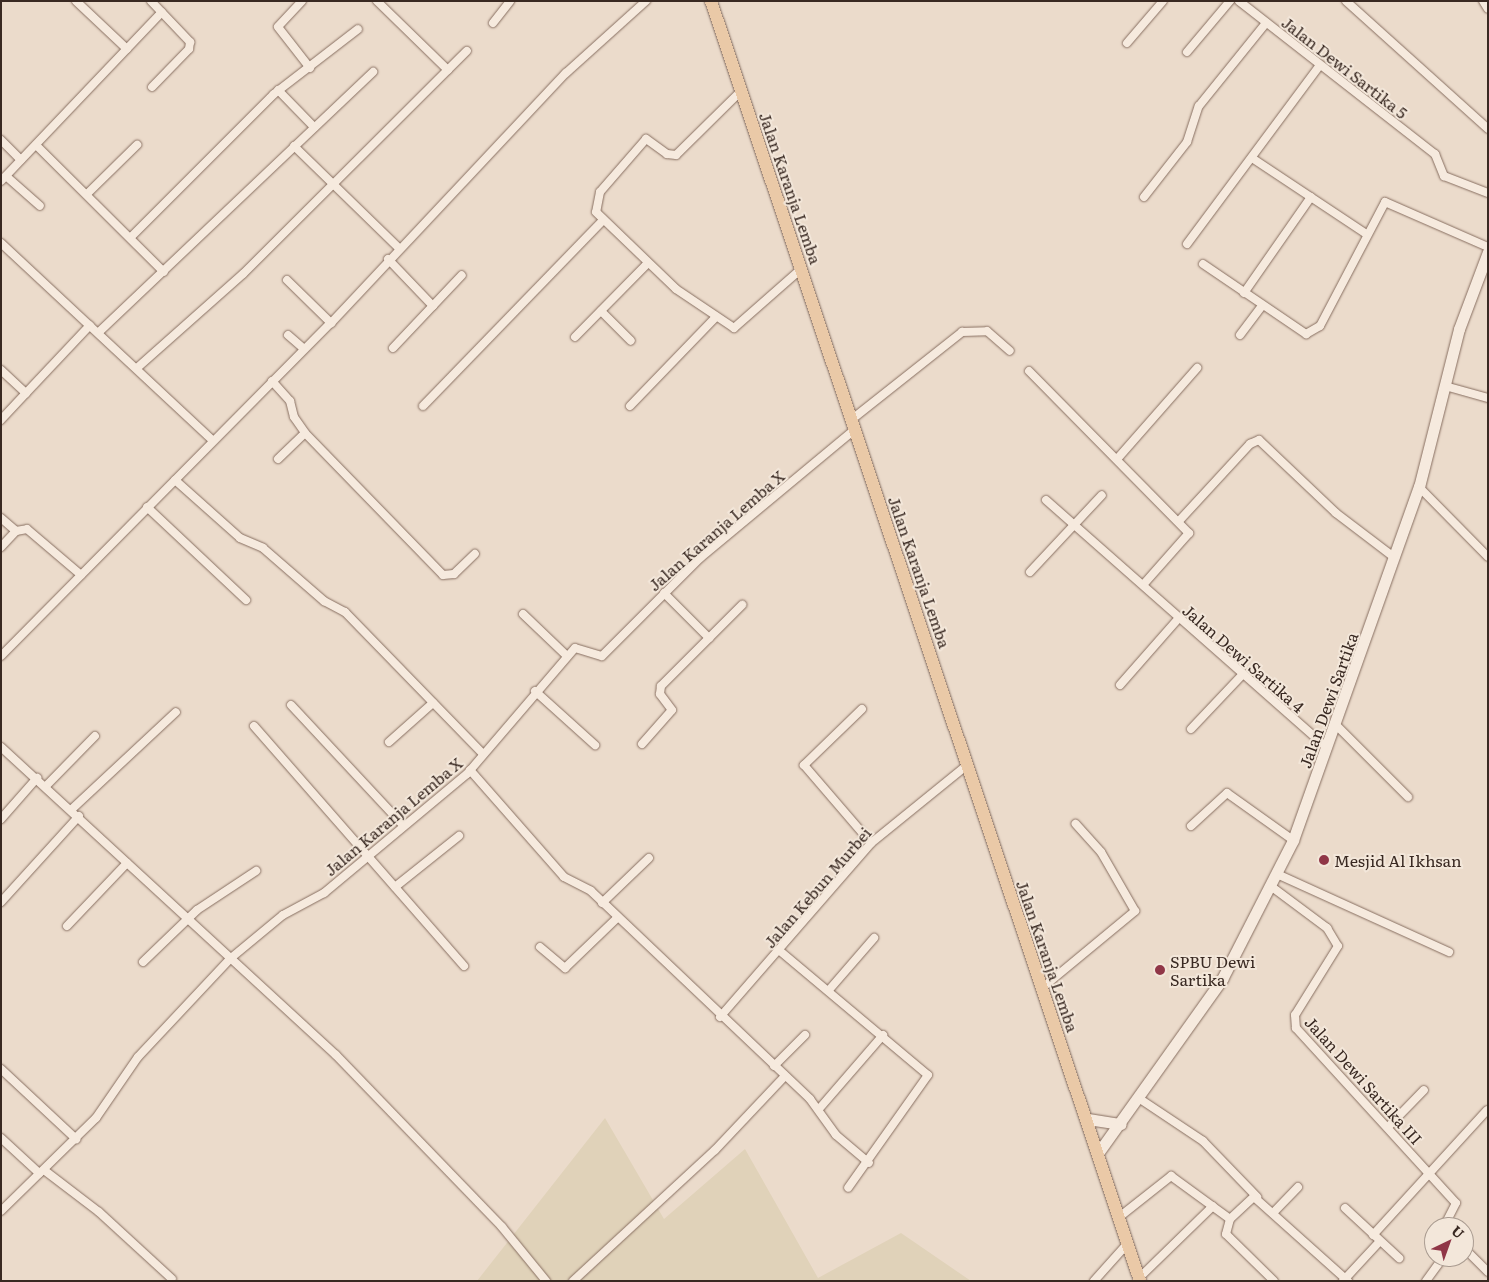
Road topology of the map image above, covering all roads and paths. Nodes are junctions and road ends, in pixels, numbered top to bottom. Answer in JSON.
{"nodes":[{"id":1,"x":76,"y":1,"type":"edge"},
{"id":2,"x":151,"y":1,"type":"edge"},
{"id":3,"x":302,"y":1,"type":"edge"},
{"id":4,"x":377,"y":1,"type":"edge"},
{"id":5,"x":510,"y":1,"type":"edge"},
{"id":6,"x":646,"y":1,"type":"edge"},
{"id":7,"x":711,"y":1,"type":"edge"},
{"id":8,"x":1163,"y":1,"type":"edge"},
{"id":9,"x":1230,"y":1,"type":"edge"},
{"id":10,"x":1239,"y":1,"type":"edge"},
{"id":11,"x":1346,"y":1,"type":"edge"},
{"id":12,"x":1484,"y":1,"type":"edge"},
{"id":13,"x":1488,"y":9,"type":"edge"},
{"id":14,"x":162,"y":12,"type":"junction"},
{"id":15,"x":493,"y":23,"type":"dead end"},
{"id":16,"x":1266,"y":23,"type":"junction"},
{"id":17,"x":358,"y":28,"type":"dead end"},
{"id":18,"x":1127,"y":43,"type":"dead end"},
{"id":19,"x":127,"y":49,"type":"junction"},
{"id":20,"x":467,"y":51,"type":"dead end"},
{"id":21,"x":1187,"y":52,"type":"dead end"},
{"id":22,"x":1319,"y":66,"type":"junction"},
{"id":23,"x":310,"y":68,"type":"junction"},
{"id":24,"x":448,"y":70,"type":"junction"},
{"id":25,"x":373,"y":72,"type":"dead end"},
{"id":26,"x":152,"y":87,"type":"dead end"},
{"id":27,"x":278,"y":90,"type":"junction"},
{"id":28,"x":741,"y":92,"type":"junction"},
{"id":29,"x":314,"y":127,"type":"junction"},
{"id":30,"x":1488,"y":129,"type":"edge"},
{"id":31,"x":1,"y":140,"type":"edge"},
{"id":32,"x":36,"y":145,"type":"junction"},
{"id":33,"x":137,"y":146,"type":"dead end"},
{"id":34,"x":294,"y":146,"type":"junction"},
{"id":35,"x":1252,"y":158,"type":"junction"},
{"id":36,"x":21,"y":160,"type":"junction"},
{"id":37,"x":4,"y":179,"type":"edge"},
{"id":38,"x":333,"y":185,"type":"junction"},
{"id":39,"x":88,"y":193,"type":"junction"},
{"id":40,"x":1488,"y":193,"type":"edge"},
{"id":41,"x":1144,"y":197,"type":"dead end"},
{"id":42,"x":1311,"y":197,"type":"junction"},
{"id":43,"x":40,"y":206,"type":"dead end"},
{"id":44,"x":603,"y":220,"type":"junction"},
{"id":45,"x":1365,"y":233,"type":"junction"},
{"id":46,"x":131,"y":238,"type":"junction"},
{"id":47,"x":1,"y":243,"type":"edge"},
{"id":48,"x":1187,"y":244,"type":"dead end"},
{"id":49,"x":1488,"y":247,"type":"edge"},
{"id":50,"x":399,"y":248,"type":"junction"},
{"id":51,"x":1488,"y":252,"type":"edge"},
{"id":52,"x":388,"y":259,"type":"junction"},
{"id":53,"x":647,"y":264,"type":"junction"},
{"id":54,"x":1203,"y":264,"type":"dead end"},
{"id":55,"x":801,"y":269,"type":"junction"},
{"id":56,"x":164,"y":272,"type":"junction"},
{"id":57,"x":462,"y":275,"type":"dead end"},
{"id":58,"x":287,"y":280,"type":"dead end"},
{"id":59,"x":1244,"y":293,"type":"junction"},
{"id":60,"x":432,"y":306,"type":"junction"},
{"id":61,"x":1262,"y":306,"type":"junction"},
{"id":62,"x":601,"y":311,"type":"junction"},
{"id":63,"x":716,"y":317,"type":"junction"},
{"id":64,"x":331,"y":323,"type":"junction"},
{"id":65,"x":90,"y":325,"type":"junction"},
{"id":66,"x":99,"y":332,"type":"junction"},
{"id":67,"x":288,"y":335,"type":"dead end"},
{"id":68,"x":1240,"y":335,"type":"dead end"},
{"id":69,"x":575,"y":337,"type":"dead end"},
{"id":70,"x":631,"y":341,"type":"dead end"},
{"id":71,"x":392,"y":348,"type":"dead end"},
{"id":72,"x":304,"y":349,"type":"junction"},
{"id":73,"x":1010,"y":351,"type":"dead end"},
{"id":74,"x":137,"y":368,"type":"junction"},
{"id":75,"x":1198,"y":368,"type":"dead end"},
{"id":76,"x":1,"y":370,"type":"edge"},
{"id":77,"x":1029,"y":371,"type":"dead end"},
{"id":78,"x":272,"y":381,"type":"junction"},
{"id":79,"x":1444,"y":386,"type":"junction"},
{"id":80,"x":26,"y":392,"type":"junction"},
{"id":81,"x":1488,"y":398,"type":"edge"},
{"id":82,"x":423,"y":406,"type":"dead end"},
{"id":83,"x":630,"y":406,"type":"dead end"},
{"id":84,"x":1,"y":420,"type":"edge"},
{"id":85,"x":853,"y":425,"type":"junction"},
{"id":86,"x":305,"y":433,"type":"junction"},
{"id":87,"x":212,"y":440,"type":"junction"},
{"id":88,"x":1118,"y":458,"type":"junction"},
{"id":89,"x":278,"y":459,"type":"dead end"},
{"id":90,"x":175,"y":480,"type":"junction"},
{"id":91,"x":1419,"y":487,"type":"junction"},
{"id":92,"x":1102,"y":495,"type":"dead end"},
{"id":93,"x":1046,"y":500,"type":"dead end"},
{"id":94,"x":147,"y":507,"type":"junction"},
{"id":95,"x":1,"y":518,"type":"edge"},
{"id":96,"x":1179,"y":521,"type":"junction"},
{"id":97,"x":1074,"y":524,"type":"junction"},
{"id":98,"x":16,"y":531,"type":"junction"},
{"id":99,"x":1,"y":547,"type":"edge"},
{"id":100,"x":475,"y":554,"type":"dead end"},
{"id":101,"x":1488,"y":557,"type":"edge"},
{"id":102,"x":1395,"y":558,"type":"junction"},
{"id":103,"x":1030,"y":572,"type":"dead end"},
{"id":104,"x":81,"y":575,"type":"junction"},
{"id":105,"x":1143,"y":586,"type":"junction"},
{"id":106,"x":664,"y":593,"type":"junction"},
{"id":107,"x":246,"y":600,"type":"dead end"},
{"id":108,"x":742,"y":605,"type":"dead end"},
{"id":109,"x":523,"y":614,"type":"dead end"},
{"id":110,"x":1178,"y":619,"type":"junction"},
{"id":111,"x":709,"y":638,"type":"junction"},
{"id":112,"x":1,"y":656,"type":"edge"},
{"id":113,"x":567,"y":656,"type":"junction"},
{"id":114,"x":1242,"y":675,"type":"junction"},
{"id":115,"x":1120,"y":685,"type":"dead end"},
{"id":116,"x":535,"y":691,"type":"junction"},
{"id":117,"x":433,"y":703,"type":"junction"},
{"id":118,"x":291,"y":705,"type":"dead end"},
{"id":119,"x":862,"y":709,"type":"dead end"},
{"id":120,"x":176,"y":712,"type":"dead end"},
{"id":121,"x":254,"y":726,"type":"dead end"},
{"id":122,"x":1336,"y":726,"type":"junction"},
{"id":123,"x":1191,"y":729,"type":"dead end"},
{"id":124,"x":95,"y":736,"type":"dead end"},
{"id":125,"x":389,"y":742,"type":"dead end"},
{"id":126,"x":642,"y":744,"type":"dead end"},
{"id":127,"x":595,"y":745,"type":"dead end"},
{"id":128,"x":1,"y":747,"type":"edge"},
{"id":129,"x":1327,"y":748,"type":"junction"},
{"id":130,"x":482,"y":753,"type":"junction"},
{"id":131,"x":966,"y":766,"type":"junction"},
{"id":132,"x":470,"y":770,"type":"junction"},
{"id":133,"x":37,"y":778,"type":"junction"},
{"id":134,"x":46,"y":786,"type":"junction"},
{"id":135,"x":1408,"y":797,"type":"dead end"},
{"id":136,"x":72,"y":809,"type":"junction"},
{"id":137,"x":78,"y":816,"type":"junction"},
{"id":138,"x":1,"y":819,"type":"edge"},
{"id":139,"x":402,"y":824,"type":"junction"},
{"id":140,"x":1076,"y":824,"type":"dead end"},
{"id":141,"x":1191,"y":826,"type":"dead end"},
{"id":142,"x":459,"y":836,"type":"dead end"},
{"id":143,"x":1293,"y":840,"type":"junction"},
{"id":144,"x":871,"y":842,"type":"junction"},
{"id":145,"x":367,"y":855,"type":"junction"},
{"id":146,"x":649,"y":858,"type":"dead end"},
{"id":147,"x":127,"y":863,"type":"junction"},
{"id":148,"x":256,"y":871,"type":"dead end"},
{"id":149,"x":1277,"y":874,"type":"junction"},
{"id":150,"x":395,"y":887,"type":"junction"},
{"id":151,"x":1272,"y":887,"type":"junction"},
{"id":152,"x":1,"y":902,"type":"edge"},
{"id":153,"x":602,"y":904,"type":"junction"},
{"id":154,"x":189,"y":917,"type":"junction"},
{"id":155,"x":616,"y":919,"type":"junction"},
{"id":156,"x":67,"y":926,"type":"dead end"},
{"id":157,"x":874,"y":938,"type":"dead end"},
{"id":158,"x":540,"y":947,"type":"dead end"},
{"id":159,"x":780,"y":950,"type":"junction"},
{"id":160,"x":1449,"y":952,"type":"dead end"},
{"id":161,"x":231,"y":958,"type":"junction"},
{"id":162,"x":143,"y":962,"type":"dead end"},
{"id":163,"x":464,"y":966,"type":"dead end"},
{"id":164,"x":1042,"y":988,"type":"junction"},
{"id":165,"x":829,"y":990,"type":"junction"},
{"id":166,"x":720,"y":1017,"type":"junction"},
{"id":167,"x":805,"y":1035,"type":"dead end"},
{"id":168,"x":883,"y":1035,"type":"junction"},
{"id":169,"x":774,"y":1066,"type":"junction"},
{"id":170,"x":1,"y":1070,"type":"edge"},
{"id":171,"x":785,"y":1076,"type":"junction"},
{"id":172,"x":1424,"y":1090,"type":"dead end"},
{"id":173,"x":1140,"y":1099,"type":"junction"},
{"id":174,"x":819,"y":1109,"type":"junction"},
{"id":175,"x":1487,"y":1110,"type":"edge"},
{"id":176,"x":1088,"y":1119,"type":"junction"},
{"id":177,"x":1121,"y":1124,"type":"junction"},
{"id":178,"x":1388,"y":1126,"type":"junction"},
{"id":179,"x":1,"y":1138,"type":"edge"},
{"id":180,"x":76,"y":1139,"type":"junction"},
{"id":181,"x":1098,"y":1153,"type":"junction"},
{"id":182,"x":869,"y":1163,"type":"junction"},
{"id":183,"x":41,"y":1171,"type":"junction"},
{"id":184,"x":1430,"y":1174,"type":"junction"},
{"id":185,"x":1298,"y":1187,"type":"dead end"},
{"id":186,"x":848,"y":1188,"type":"dead end"},
{"id":187,"x":1257,"y":1197,"type":"junction"},
{"id":188,"x":1213,"y":1206,"type":"junction"},
{"id":189,"x":1345,"y":1208,"type":"dead end"},
{"id":190,"x":1,"y":1211,"type":"edge"},
{"id":191,"x":1273,"y":1213,"type":"junction"},
{"id":192,"x":1449,"y":1217,"type":"edge"},
{"id":193,"x":1118,"y":1218,"type":"junction"},
{"id":194,"x":1230,"y":1219,"type":"junction"},
{"id":195,"x":1373,"y":1235,"type":"junction"},
{"id":196,"x":1380,"y":1241,"type":"junction"},
{"id":197,"x":1128,"y":1243,"type":"junction"},
{"id":198,"x":1399,"y":1258,"type":"dead end"},
{"id":199,"x":1474,"y":1258,"type":"edge"},
{"id":200,"x":1436,"y":1267,"type":"edge"},
{"id":201,"x":1488,"y":1272,"type":"edge"},
{"id":202,"x":172,"y":1279,"type":"dead end"},
{"id":203,"x":1140,"y":1279,"type":"edge"},
{"id":204,"x":1345,"y":1280,"type":"edge"},
{"id":205,"x":1427,"y":1280,"type":"edge"},
{"id":206,"x":546,"y":1281,"type":"edge"},
{"id":207,"x":573,"y":1281,"type":"edge"},
{"id":208,"x":1094,"y":1281,"type":"edge"},
{"id":209,"x":1274,"y":1281,"type":"edge"}],
"edges":[{"from":1,"to":19,"type":"street"},
{"from":2,"to":14,"type":"street"},
{"from":3,"to":23,"type":"street"},
{"from":4,"to":24,"type":"street"},
{"from":5,"to":15,"type":"street"},
{"from":6,"to":50,"type":"street"},
{"from":7,"to":28,"type":"main road","name":"Jalan Karanja Lemba"},
{"from":8,"to":18,"type":"street"},
{"from":9,"to":21,"type":"street"},
{"from":10,"to":16,"type":"street","name":"Jalan Dewi Sartika 5"},
{"from":11,"to":30,"type":"street"},
{"from":12,"to":13,"type":"street"},
{"from":14,"to":19,"type":"street"},
{"from":14,"to":26,"type":"street"},
{"from":16,"to":22,"type":"street","name":"Jalan Dewi Sartika 5"},
{"from":16,"to":41,"type":"street"},
{"from":17,"to":23,"type":"street"},
{"from":19,"to":32,"type":"street"},
{"from":20,"to":24,"type":"street"},
{"from":22,"to":35,"type":"street"},
{"from":22,"to":40,"type":"street","name":"Jalan Dewi Sartika 5"},
{"from":23,"to":27,"type":"street"},
{"from":24,"to":38,"type":"street"},
{"from":25,"to":29,"type":"street"},
{"from":27,"to":29,"type":"street"},
{"from":27,"to":46,"type":"street"},
{"from":28,"to":44,"type":"street"},
{"from":28,"to":55,"type":"main road","name":"Jalan Karanja Lemba"},
{"from":29,"to":34,"type":"street"},
{"from":31,"to":36,"type":"street"},
{"from":32,"to":36,"type":"street"},
{"from":32,"to":39,"type":"street"},
{"from":33,"to":39,"type":"street"},
{"from":34,"to":38,"type":"street"},
{"from":34,"to":56,"type":"street"},
{"from":35,"to":42,"type":"street"},
{"from":35,"to":48,"type":"street"},
{"from":36,"to":37,"type":"street"},
{"from":37,"to":43,"type":"street"},
{"from":38,"to":50,"type":"street"},
{"from":38,"to":74,"type":"street"},
{"from":39,"to":46,"type":"street"},
{"from":42,"to":45,"type":"street"},
{"from":42,"to":59,"type":"street"},
{"from":44,"to":53,"type":"street"},
{"from":44,"to":82,"type":"street"},
{"from":45,"to":49,"type":"street"},
{"from":45,"to":61,"type":"street"},
{"from":46,"to":56,"type":"street"},
{"from":47,"to":65,"type":"street"},
{"from":50,"to":52,"type":"street"},
{"from":51,"to":79,"type":"main road","name":"Jalan Dewi Sartika"},
{"from":52,"to":60,"type":"street"},
{"from":52,"to":64,"type":"street"},
{"from":53,"to":62,"type":"street"},
{"from":53,"to":63,"type":"street"},
{"from":54,"to":59,"type":"street"},
{"from":55,"to":63,"type":"street"},
{"from":55,"to":85,"type":"main road","name":"Jalan Karanja Lemba"},
{"from":56,"to":66,"type":"street"},
{"from":57,"to":60,"type":"street"},
{"from":58,"to":64,"type":"street"},
{"from":59,"to":61,"type":"street"},
{"from":60,"to":71,"type":"street"},
{"from":61,"to":68,"type":"street"},
{"from":62,"to":69,"type":"street"},
{"from":62,"to":70,"type":"street"},
{"from":63,"to":83,"type":"street"},
{"from":64,"to":72,"type":"street"},
{"from":65,"to":66,"type":"street"},
{"from":65,"to":80,"type":"street"},
{"from":66,"to":74,"type":"street"},
{"from":67,"to":72,"type":"street"},
{"from":72,"to":78,"type":"street"},
{"from":73,"to":85,"type":"street","name":"Jalan Karanja Lemba X"},
{"from":74,"to":87,"type":"street"},
{"from":75,"to":88,"type":"street"},
{"from":76,"to":80,"type":"street"},
{"from":77,"to":88,"type":"street"},
{"from":78,"to":86,"type":"street"},
{"from":78,"to":87,"type":"street"},
{"from":79,"to":81,"type":"street"},
{"from":79,"to":91,"type":"main road","name":"Jalan Dewi Sartika"},
{"from":80,"to":84,"type":"street"},
{"from":85,"to":106,"type":"street","name":"Jalan Karanja Lemba X"},
{"from":85,"to":131,"type":"main road","name":"Jalan Karanja Lemba"},
{"from":86,"to":89,"type":"street"},
{"from":86,"to":100,"type":"street"},
{"from":87,"to":90,"type":"street"},
{"from":88,"to":96,"type":"street"},
{"from":90,"to":94,"type":"street"},
{"from":90,"to":117,"type":"street"},
{"from":91,"to":101,"type":"street"},
{"from":91,"to":102,"type":"main road","name":"Jalan Dewi Sartika"},
{"from":92,"to":97,"type":"street"},
{"from":93,"to":97,"type":"street","name":"Jalan Dewi Sartika 4"},
{"from":94,"to":104,"type":"street"},
{"from":94,"to":107,"type":"street"},
{"from":95,"to":98,"type":"street"},
{"from":96,"to":102,"type":"street"},
{"from":96,"to":105,"type":"street"},
{"from":97,"to":103,"type":"street"},
{"from":97,"to":105,"type":"street","name":"Jalan Dewi Sartika 4"},
{"from":98,"to":99,"type":"street"},
{"from":98,"to":104,"type":"street"},
{"from":102,"to":122,"type":"main road","name":"Jalan Dewi Sartika"},
{"from":104,"to":112,"type":"street"},
{"from":105,"to":110,"type":"street","name":"Jalan Dewi Sartika 4"},
{"from":106,"to":111,"type":"street"},
{"from":106,"to":113,"type":"street","name":"Jalan Karanja Lemba X"},
{"from":108,"to":111,"type":"street"},
{"from":109,"to":113,"type":"street"},
{"from":110,"to":114,"type":"street","name":"Jalan Dewi Sartika 4"},
{"from":110,"to":115,"type":"street"},
{"from":111,"to":126,"type":"street"},
{"from":113,"to":116,"type":"street","name":"Jalan Karanja Lemba X"},
{"from":114,"to":123,"type":"street"},
{"from":114,"to":129,"type":"street","name":"Jalan Dewi Sartika 4"},
{"from":116,"to":127,"type":"street"},
{"from":116,"to":130,"type":"street","name":"Jalan Karanja Lemba X"},
{"from":117,"to":125,"type":"street"},
{"from":117,"to":130,"type":"street"},
{"from":118,"to":139,"type":"street"},
{"from":119,"to":144,"type":"street"},
{"from":120,"to":136,"type":"street"},
{"from":121,"to":145,"type":"street"},
{"from":122,"to":129,"type":"main road","name":"Jalan Dewi Sartika"},
{"from":122,"to":135,"type":"street"},
{"from":124,"to":134,"type":"street"},
{"from":128,"to":133,"type":"street"},
{"from":129,"to":143,"type":"main road","name":"Jalan Dewi Sartika"},
{"from":130,"to":132,"type":"street","name":"Jalan Karanja Lemba X"},
{"from":131,"to":144,"type":"street","name":"Jalan Kebun Murbei"},
{"from":131,"to":164,"type":"main road","name":"Jalan Karanja Lemba"},
{"from":132,"to":139,"type":"street","name":"Jalan Karanja Lemba X"},
{"from":132,"to":153,"type":"street"},
{"from":133,"to":134,"type":"street"},
{"from":133,"to":138,"type":"street"},
{"from":134,"to":136,"type":"street"},
{"from":136,"to":137,"type":"street"},
{"from":137,"to":147,"type":"street"},
{"from":137,"to":152,"type":"street"},
{"from":139,"to":145,"type":"street","name":"Jalan Karanja Lemba X"},
{"from":140,"to":164,"type":"street"},
{"from":141,"to":143,"type":"street"},
{"from":142,"to":150,"type":"street"},
{"from":143,"to":149,"type":"main road","name":"Jalan Dewi Sartika"},
{"from":144,"to":159,"type":"street","name":"Jalan Kebun Murbei"},
{"from":145,"to":150,"type":"street"},
{"from":145,"to":161,"type":"street","name":"Jalan Karanja Lemba X"},
{"from":146,"to":153,"type":"street"},
{"from":147,"to":154,"type":"street"},
{"from":147,"to":156,"type":"street"},
{"from":148,"to":154,"type":"street"},
{"from":149,"to":151,"type":"main road","name":"Jalan Dewi Sartika"},
{"from":149,"to":160,"type":"street"},
{"from":150,"to":163,"type":"street"},
{"from":151,"to":173,"type":"main road","name":"Jalan Dewi Sartika"},
{"from":151,"to":178,"type":"street","name":"Jalan Dewi Sartika III"},
{"from":153,"to":155,"type":"street"},
{"from":154,"to":161,"type":"street"},
{"from":154,"to":162,"type":"street"},
{"from":155,"to":158,"type":"street"},
{"from":155,"to":166,"type":"street"},
{"from":157,"to":165,"type":"street"},
{"from":159,"to":165,"type":"street"},
{"from":159,"to":166,"type":"street","name":"Jalan Kebun Murbei"},
{"from":161,"to":180,"type":"street","name":"Jalan Karanja Lemba X"},
{"from":161,"to":206,"type":"street"},
{"from":164,"to":176,"type":"main road","name":"Jalan Karanja Lemba"},
{"from":165,"to":168,"type":"street"},
{"from":166,"to":169,"type":"street"},
{"from":167,"to":169,"type":"street"},
{"from":168,"to":174,"type":"street"},
{"from":168,"to":182,"type":"street"},
{"from":169,"to":171,"type":"street"},
{"from":170,"to":180,"type":"street"},
{"from":171,"to":174,"type":"street"},
{"from":171,"to":207,"type":"street"},
{"from":172,"to":178,"type":"street"},
{"from":173,"to":177,"type":"main road","name":"Jalan Dewi Sartika"},
{"from":173,"to":187,"type":"street"},
{"from":174,"to":182,"type":"street"},
{"from":175,"to":184,"type":"street"},
{"from":176,"to":177,"type":"main road"},
{"from":176,"to":181,"type":"main road","name":"Jalan Karanja Lemba"},
{"from":177,"to":181,"type":"main road","name":"Jalan Dewi Sartika"},
{"from":178,"to":184,"type":"street","name":"Jalan Dewi Sartika III"},
{"from":179,"to":183,"type":"street"},
{"from":180,"to":183,"type":"street","name":"Jalan Karanja Lemba X"},
{"from":181,"to":193,"type":"main road","name":"Jalan Karanja Lemba"},
{"from":182,"to":186,"type":"street"},
{"from":183,"to":190,"type":"street","name":"Jalan Karanja Lemba X"},
{"from":183,"to":202,"type":"street"},
{"from":184,"to":192,"type":"street","name":"Jalan Dewi Sartika III"},
{"from":184,"to":195,"type":"street"},
{"from":185,"to":191,"type":"street"},
{"from":187,"to":191,"type":"street"},
{"from":187,"to":194,"type":"street"},
{"from":188,"to":193,"type":"street"},
{"from":188,"to":194,"type":"street"},
{"from":188,"to":203,"type":"street"},
{"from":189,"to":195,"type":"street"},
{"from":191,"to":204,"type":"street"},
{"from":193,"to":197,"type":"main road","name":"Jalan Karanja Lemba"},
{"from":194,"to":209,"type":"street"},
{"from":195,"to":196,"type":"street"},
{"from":196,"to":198,"type":"street"},
{"from":196,"to":204,"type":"street"},
{"from":197,"to":203,"type":"main road","name":"Jalan Karanja Lemba"},
{"from":197,"to":208,"type":"street"},
{"from":199,"to":201,"type":"street"},
{"from":200,"to":205,"type":"street"}]}
